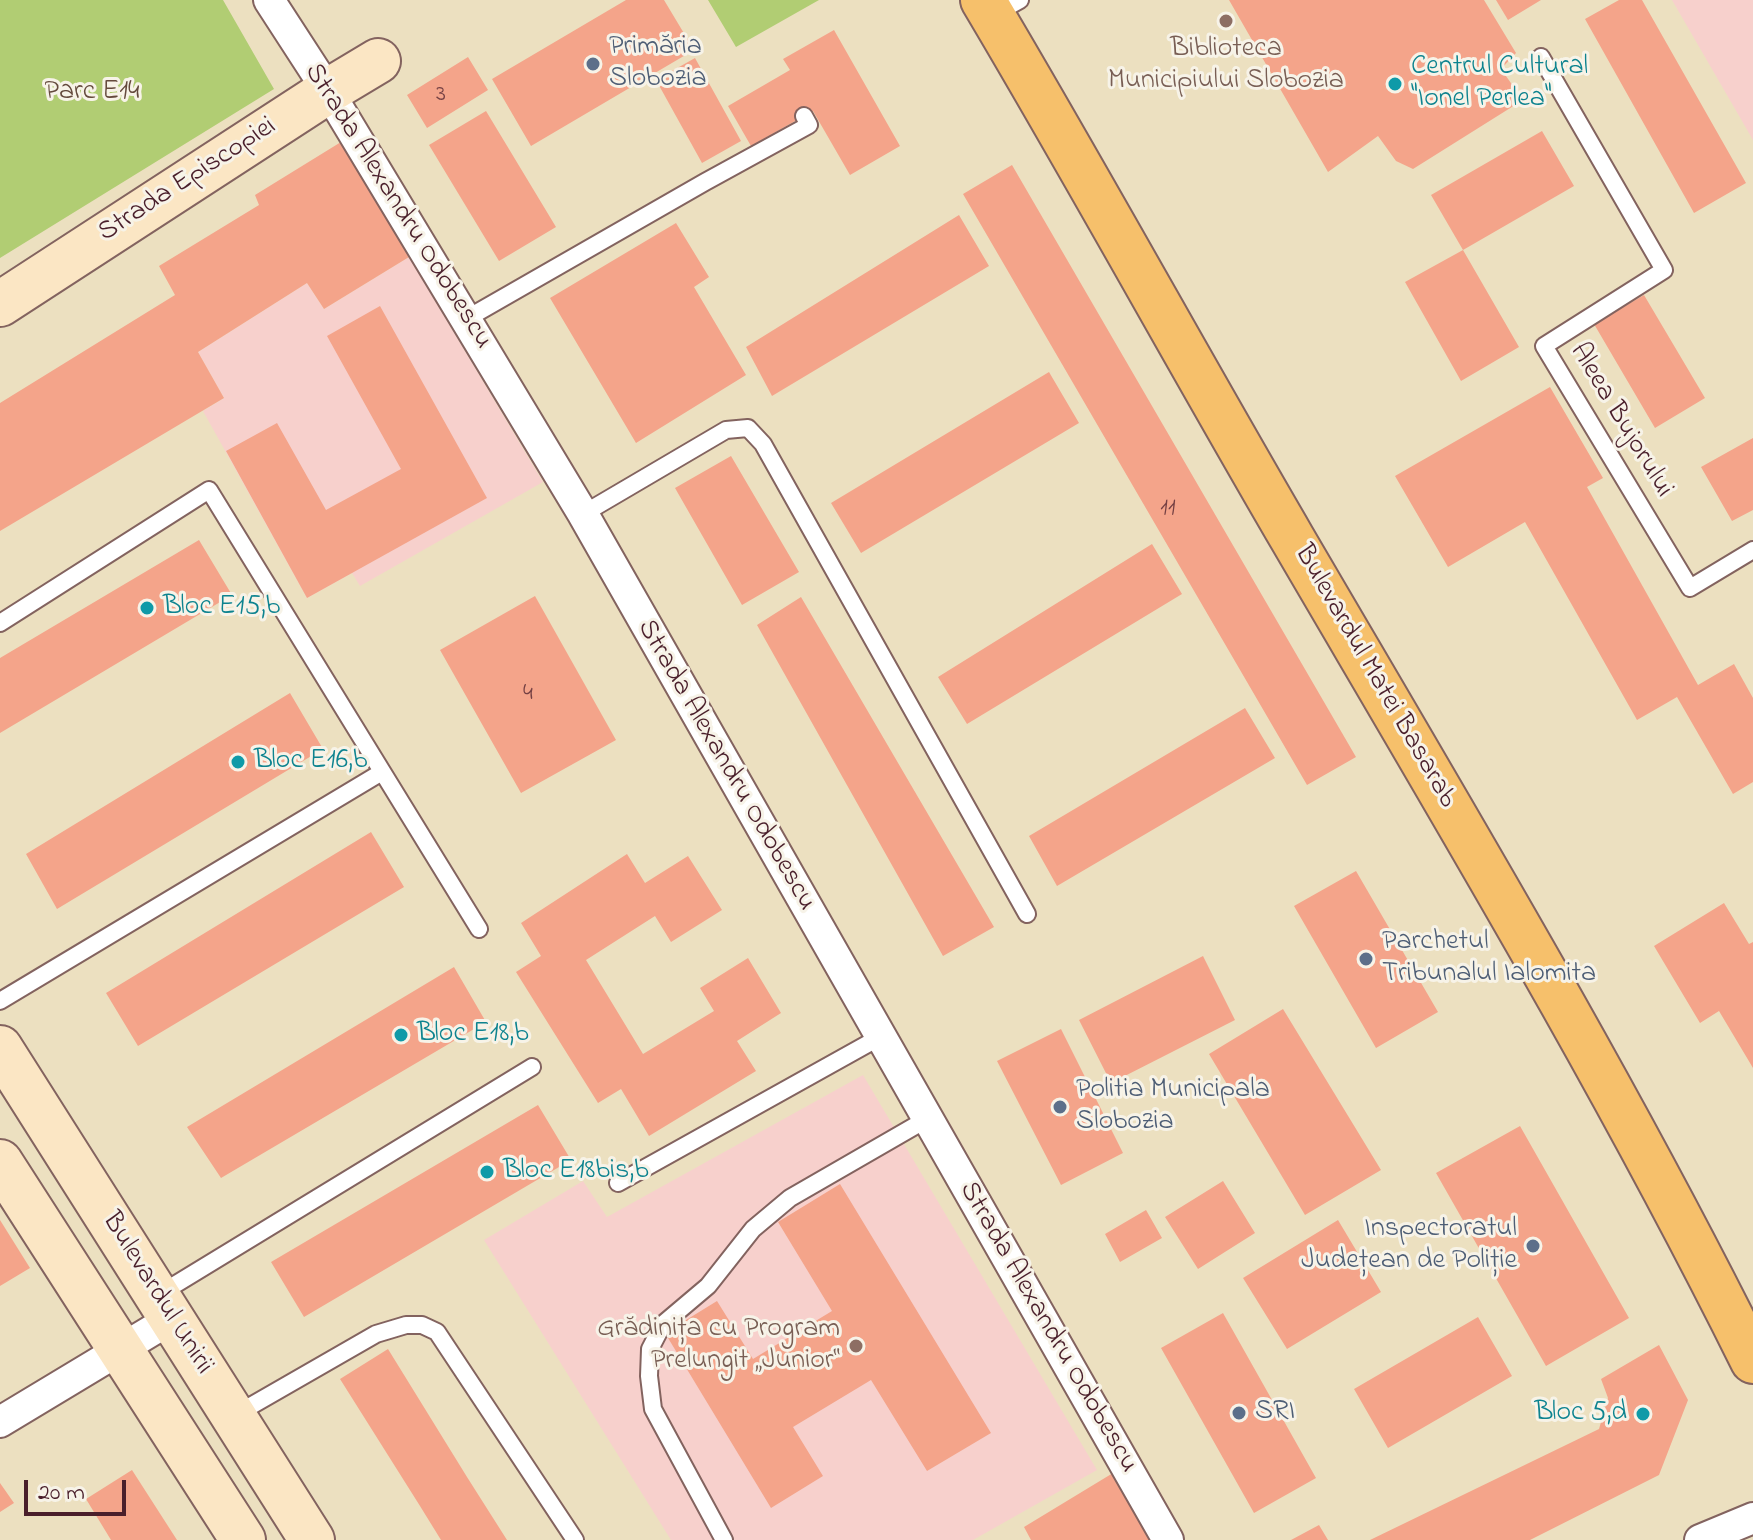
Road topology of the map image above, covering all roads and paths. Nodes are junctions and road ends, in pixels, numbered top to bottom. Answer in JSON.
{"nodes":[{"id":1,"x":269,"y":0,"type":"edge"},
{"id":2,"x":998,"y":5,"type":"edge"},
{"id":3,"x":1541,"y":57,"type":"dead end"},
{"id":4,"x":378,"y":61,"type":"dead end"},
{"id":5,"x":328,"y":91,"type":"junction"},
{"id":6,"x":804,"y":116,"type":"dead end"},
{"id":7,"x":0,"y":304,"type":"edge"},
{"id":8,"x":466,"y":319,"type":"junction"},
{"id":9,"x":583,"y":514,"type":"junction"},
{"id":10,"x":1753,"y":550,"type":"edge"},
{"id":11,"x":0,"y":623,"type":"edge"},
{"id":12,"x":382,"y":772,"type":"junction"},
{"id":13,"x":1027,"y":914,"type":"dead end"},
{"id":14,"x":479,"y":929,"type":"dead end"},
{"id":15,"x":0,"y":1001,"type":"edge"},
{"id":16,"x":880,"y":1037,"type":"junction"},
{"id":17,"x":0,"y":1048,"type":"edge"},
{"id":18,"x":532,"y":1067,"type":"dead end"},
{"id":19,"x":927,"y":1119,"type":"junction"},
{"id":20,"x":0,"y":1162,"type":"edge"},
{"id":21,"x":618,"y":1183,"type":"dead end"},
{"id":22,"x":164,"y":1307,"type":"junction"},
{"id":23,"x":120,"y":1350,"type":"junction"},
{"id":24,"x":1753,"y":1361,"type":"edge"},
{"id":25,"x":233,"y":1416,"type":"junction"},
{"id":26,"x":0,"y":1422,"type":"edge"},
{"id":27,"x":1753,"y":1518,"type":"edge"},
{"id":28,"x":243,"y":1540,"type":"edge"},
{"id":29,"x":312,"y":1540,"type":"edge"},
{"id":30,"x":575,"y":1540,"type":"edge"},
{"id":31,"x":724,"y":1540,"type":"edge"},
{"id":32,"x":1168,"y":1540,"type":"edge"},
{"id":33,"x":1700,"y":1540,"type":"edge"}],
"edges":[{"from":1,"to":5,"type":"street","name":"Strada Alexandru Odobescu"},
{"from":2,"to":24,"type":"main road","name":"Bulevardul Matei Basarab"},
{"from":3,"to":10,"type":"lane","name":"Aleea Bujorului"},
{"from":4,"to":5,"type":"street","name":"Strada Episcopiei"},
{"from":5,"to":7,"type":"street","name":"Strada Episcopiei"},
{"from":5,"to":8,"type":"street","name":"Strada Alexandru Odobescu"},
{"from":6,"to":8,"type":"lane"},
{"from":8,"to":9,"type":"street","name":"Strada Alexandru Odobescu"},
{"from":9,"to":13,"type":"lane"},
{"from":9,"to":16,"type":"street","name":"Strada Alexandru Odobescu"},
{"from":11,"to":12,"type":"lane"},
{"from":12,"to":14,"type":"lane"},
{"from":12,"to":15,"type":"lane"},
{"from":16,"to":19,"type":"street","name":"Strada Alexandru Odobescu"},
{"from":16,"to":21,"type":"lane"},
{"from":17,"to":22,"type":"street","name":"Bulevardul Unirii"},
{"from":18,"to":22,"type":"lane"},
{"from":19,"to":31,"type":"lane"},
{"from":19,"to":32,"type":"street","name":"Strada Alexandru Odobescu"},
{"from":20,"to":23,"type":"street"},
{"from":22,"to":23,"type":"street"},
{"from":22,"to":25,"type":"street","name":"Bulevardul Unirii"},
{"from":23,"to":26,"type":"street"},
{"from":23,"to":28,"type":"street"},
{"from":25,"to":29,"type":"street","name":"Bulevardul Unirii"},
{"from":25,"to":30,"type":"lane"},
{"from":27,"to":33,"type":"street"}]}
